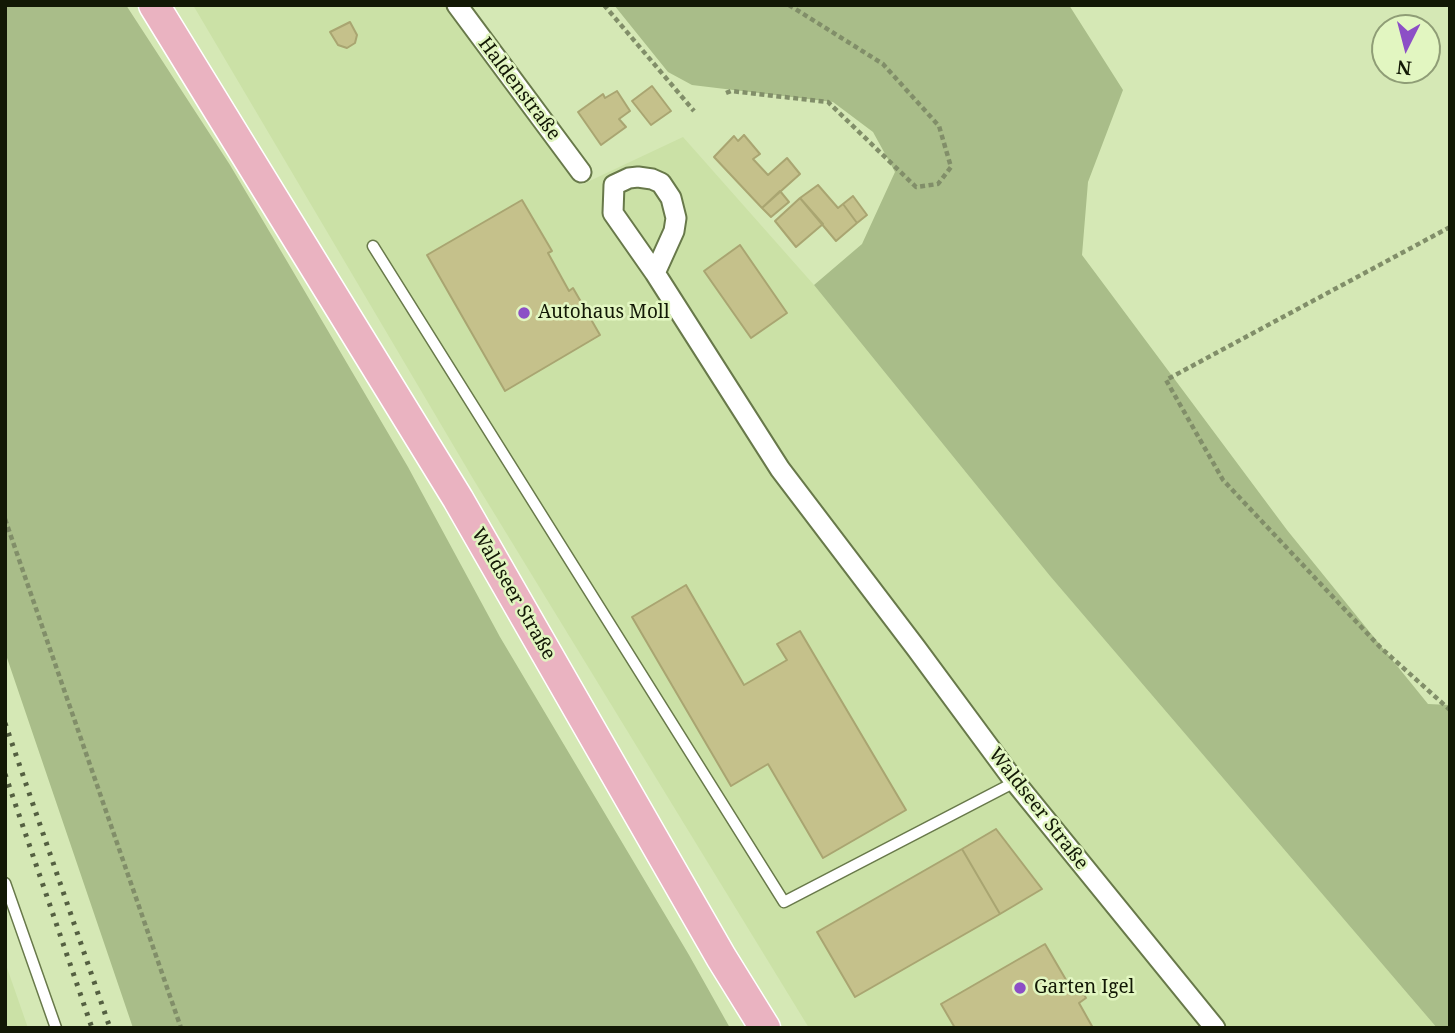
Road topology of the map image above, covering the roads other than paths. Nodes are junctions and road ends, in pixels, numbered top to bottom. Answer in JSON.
{"nodes":[{"id":1,"x":154,"y":5,"type":"edge"},
{"id":2,"x":457,"y":5,"type":"edge"},
{"id":3,"x":581,"y":172,"type":"dead end"},
{"id":4,"x":373,"y":246,"type":"dead end"},
{"id":5,"x":655,"y":273,"type":"junction"},
{"id":6,"x":1015,"y":782,"type":"junction"},
{"id":7,"x":5,"y":883,"type":"edge"},
{"id":8,"x":56,"y":1028,"type":"edge"},
{"id":9,"x":765,"y":1028,"type":"edge"},
{"id":10,"x":1215,"y":1028,"type":"edge"}],
"edges":[{"from":1,"to":9,"type":"main road","name":"Waldseer Straße"},
{"from":2,"to":3,"type":"street","name":"Haldenstraße"},
{"from":4,"to":6,"type":"lane"},
{"from":5,"to":5,"type":"street","name":"Waldseer Straße"},
{"from":5,"to":6,"type":"street","name":"Waldseer Straße"},
{"from":6,"to":10,"type":"street","name":"Waldseer Straße"},
{"from":7,"to":8,"type":"lane"}]}
